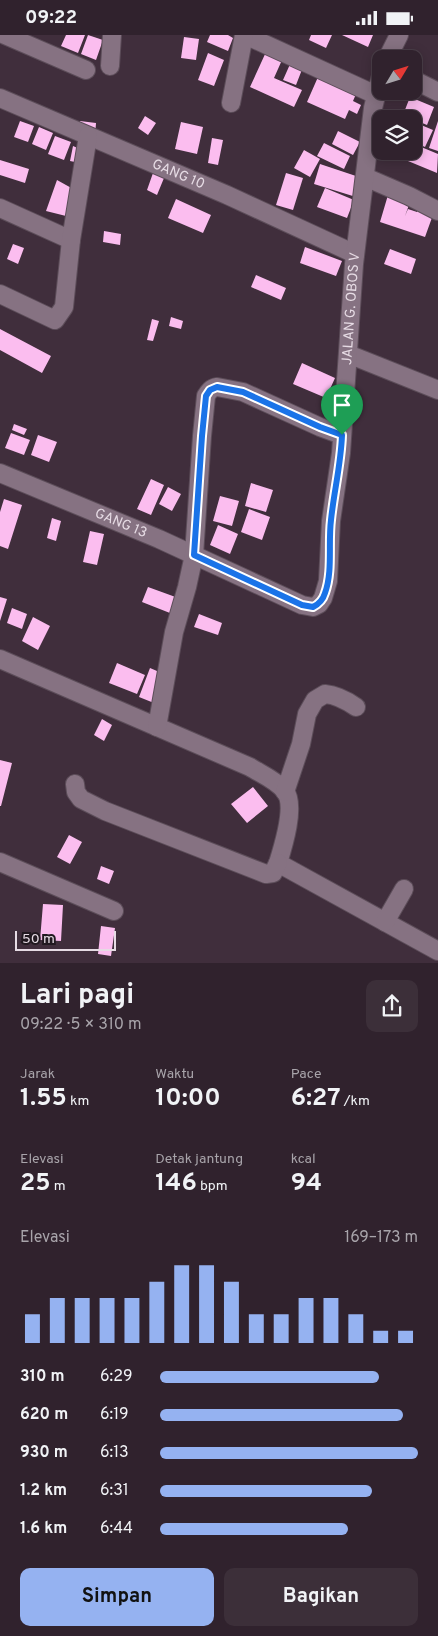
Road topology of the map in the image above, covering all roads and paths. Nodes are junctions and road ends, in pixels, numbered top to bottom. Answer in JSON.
{"nodes":[{"id":1,"x":6,"y":35,"type":"edge"},
{"id":2,"x":112,"y":35,"type":"edge"},
{"id":3,"x":245,"y":35,"type":"edge"},
{"id":4,"x":398,"y":35,"type":"edge"},
{"id":5,"x":391,"y":50,"type":"edge"},
{"id":6,"x":110,"y":66,"type":"dead end"},
{"id":7,"x":86,"y":70,"type":"dead end"},
{"id":8,"x":422,"y":84,"type":"edge"},
{"id":9,"x":438,"y":92,"type":"edge"},
{"id":10,"x":372,"y":93,"type":"edge"},
{"id":11,"x":0,"y":98,"type":"edge"},
{"id":12,"x":375,"y":100,"type":"edge"},
{"id":13,"x":231,"y":103,"type":"dead end"},
{"id":14,"x":88,"y":136,"type":"junction"},
{"id":15,"x":365,"y":177,"type":"junction"},
{"id":16,"x":0,"y":208,"type":"edge"},
{"id":17,"x":438,"y":211,"type":"edge"},
{"id":18,"x":71,"y":240,"type":"junction"},
{"id":19,"x":355,"y":254,"type":"junction"},
{"id":20,"x":0,"y":294,"type":"edge"},
{"id":21,"x":348,"y":355,"type":"junction"},
{"id":22,"x":438,"y":390,"type":"edge"},
{"id":23,"x":342,"y":435,"type":"junction"},
{"id":24,"x":0,"y":473,"type":"edge"},
{"id":25,"x":194,"y":555,"type":"junction"},
{"id":26,"x":240,"y":578,"type":"joint"},
{"id":27,"x":0,"y":659,"type":"edge"},
{"id":28,"x":356,"y":707,"type":"dead end"},
{"id":29,"x":157,"y":727,"type":"junction"},
{"id":30,"x":75,"y":784,"type":"dead end"},
{"id":31,"x":286,"y":791,"type":"junction"},
{"id":32,"x":0,"y":862,"type":"edge"},
{"id":33,"x":278,"y":863,"type":"junction"},
{"id":34,"x":404,"y":889,"type":"dead end"},
{"id":35,"x":114,"y":911,"type":"dead end"},
{"id":36,"x":385,"y":922,"type":"junction"},
{"id":37,"x":438,"y":951,"type":"edge"}],
"edges":[{"from":1,"to":7,"type":"street"},
{"from":2,"to":6,"type":"street"},
{"from":3,"to":10,"type":"street"},
{"from":3,"to":13,"type":"street"},
{"from":4,"to":5,"type":"street"},
{"from":8,"to":9,"type":"street"},
{"from":11,"to":14,"type":"street","name":"GANG 10"},
{"from":12,"to":15,"type":"street","name":"JALAN G. OBOS V"},
{"from":14,"to":18,"type":"street"},
{"from":14,"to":19,"type":"street","name":"GANG 10"},
{"from":15,"to":17,"type":"street"},
{"from":15,"to":19,"type":"street","name":"JALAN G. OBOS V"},
{"from":16,"to":18,"type":"street"},
{"from":18,"to":20,"type":"street"},
{"from":19,"to":21,"type":"street","name":"JALAN G. OBOS V"},
{"from":21,"to":22,"type":"street"},
{"from":21,"to":23,"type":"street","name":"JALAN G. OBOS V"},
{"from":23,"to":25,"type":"street"},
{"from":23,"to":26,"type":"street","name":"JALAN G. OBOS V"},
{"from":24,"to":25,"type":"street","name":"GANG 13"},
{"from":25,"to":26,"type":"street","name":"GANG 13"},
{"from":25,"to":29,"type":"street"},
{"from":27,"to":29,"type":"street"},
{"from":28,"to":31,"type":"street"},
{"from":29,"to":31,"type":"street"},
{"from":30,"to":33,"type":"street"},
{"from":31,"to":33,"type":"street"},
{"from":32,"to":35,"type":"street"},
{"from":33,"to":36,"type":"street"},
{"from":34,"to":36,"type":"street"},
{"from":36,"to":37,"type":"street"}]}
